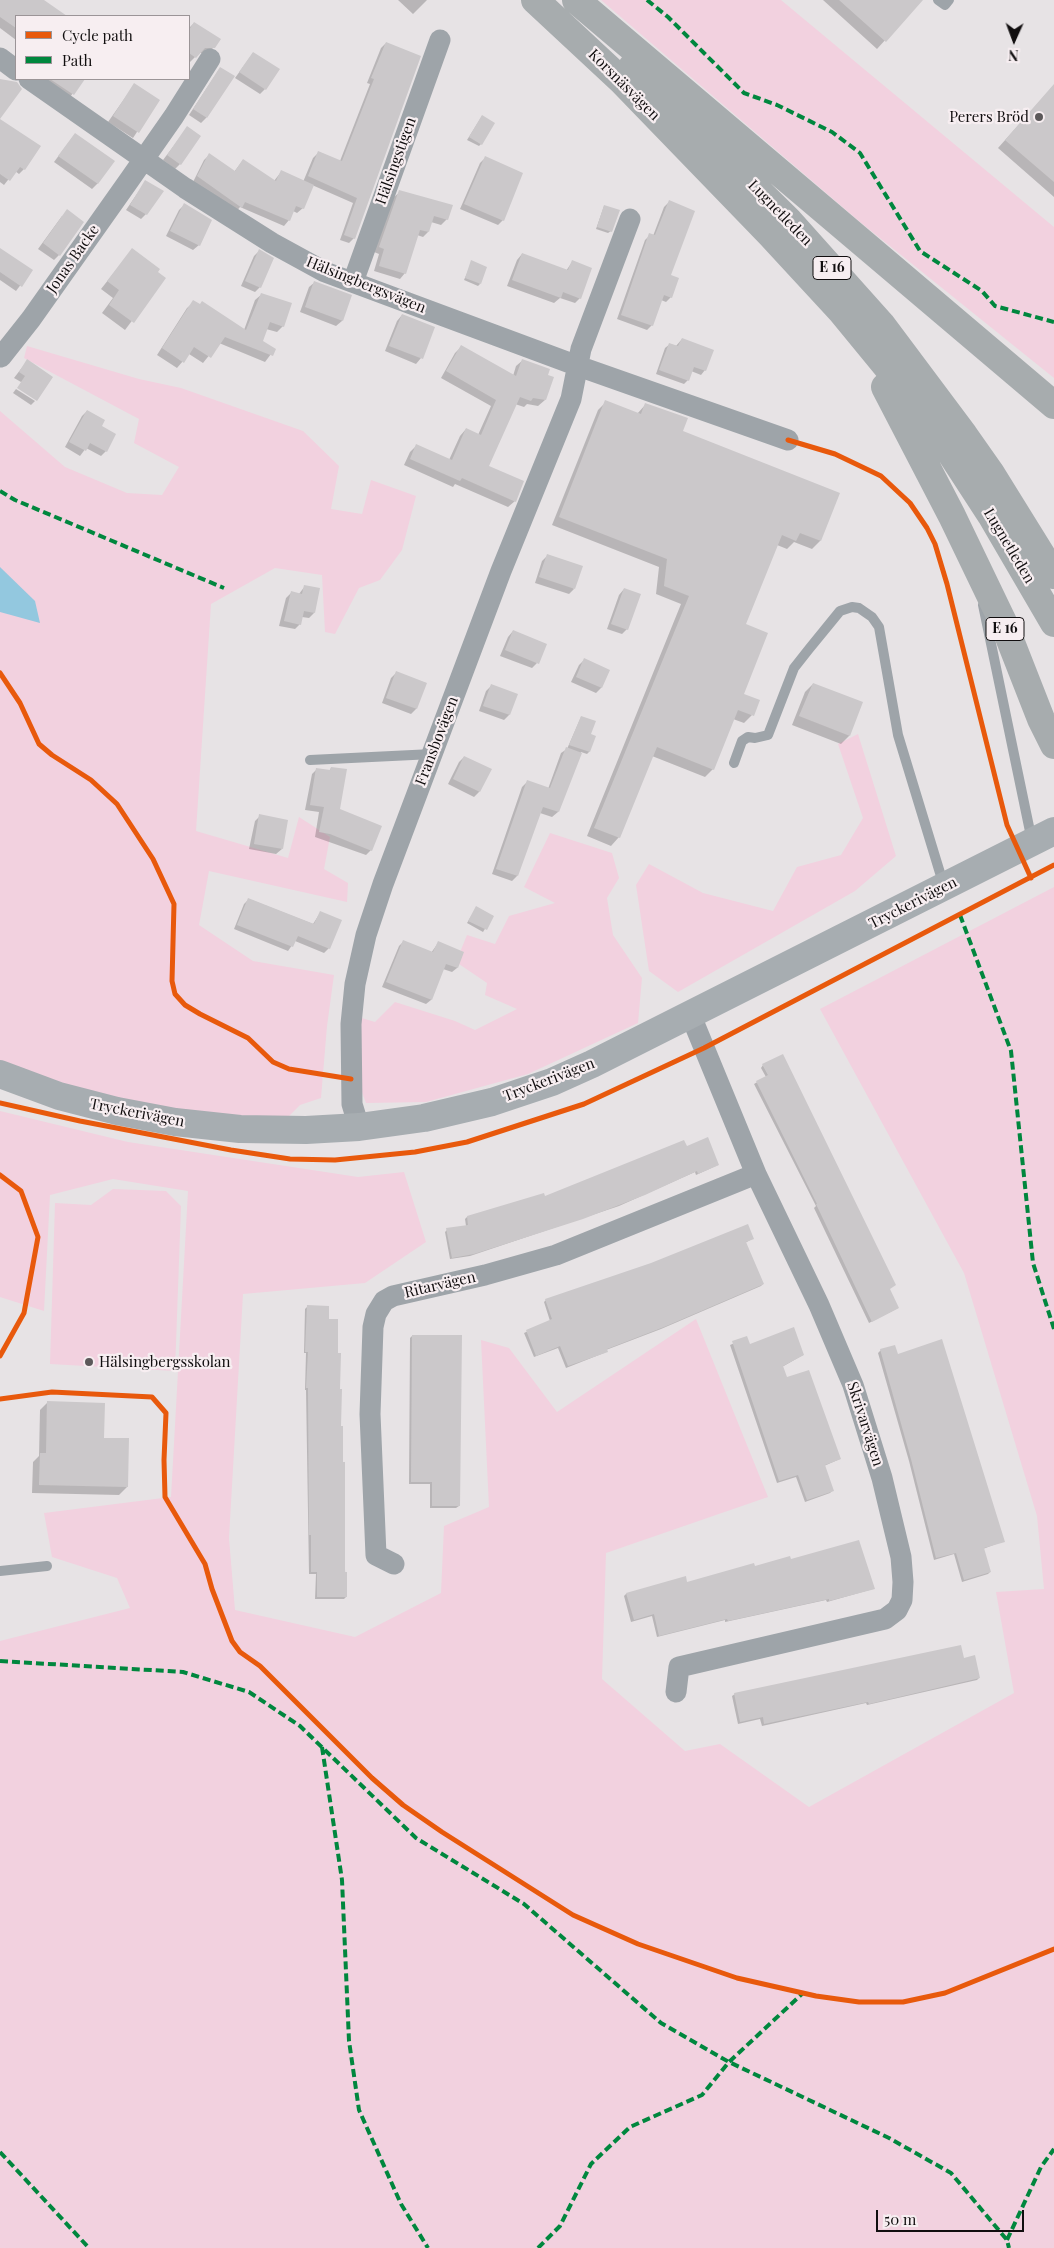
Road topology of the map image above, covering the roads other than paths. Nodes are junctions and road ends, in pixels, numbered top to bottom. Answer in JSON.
{"nodes":[{"id":1,"x":535,"y":0,"type":"edge"},
{"id":2,"x":562,"y":0,"type":"edge"},
{"id":3,"x":576,"y":0,"type":"edge"},
{"id":4,"x":938,"y":0,"type":"edge"},
{"id":5,"x":949,"y":0,"type":"edge"},
{"id":6,"x":440,"y":40,"type":"dead end"},
{"id":7,"x":0,"y":58,"type":"edge"},
{"id":8,"x":210,"y":59,"type":"dead end"},
{"id":9,"x":15,"y":69,"type":"edge"},
{"id":10,"x":30,"y":80,"type":"edge"},
{"id":11,"x":143,"y":159,"type":"junction"},
{"id":12,"x":710,"y":174,"type":"junction"},
{"id":13,"x":630,"y":219,"type":"dead end"},
{"id":14,"x":353,"y":282,"type":"junction"},
{"id":15,"x":1,"y":357,"type":"edge"},
{"id":16,"x":578,"y":366,"type":"junction"},
{"id":17,"x":1054,"y":405,"type":"edge"},
{"id":18,"x":788,"y":440,"type":"dead end"},
{"id":19,"x":975,"y":565,"type":"junction"},
{"id":20,"x":1054,"y":575,"type":"edge"},
{"id":21,"x":1054,"y":623,"type":"edge"},
{"id":22,"x":1054,"y":745,"type":"edge"},
{"id":23,"x":433,"y":754,"type":"junction"},
{"id":24,"x":310,"y":760,"type":"dead end"},
{"id":25,"x":734,"y":763,"type":"dead end"},
{"id":26,"x":1043,"y":836,"type":"edge"},
{"id":27,"x":944,"y":887,"type":"junction"},
{"id":28,"x":691,"y":1016,"type":"junction"},
{"id":29,"x":0,"y":1074,"type":"edge"},
{"id":30,"x":359,"y":1127,"type":"junction"},
{"id":31,"x":756,"y":1174,"type":"junction"},
{"id":32,"x":394,"y":1564,"type":"dead end"},
{"id":33,"x":47,"y":1566,"type":"dead end"},
{"id":34,"x":0,"y":1572,"type":"edge"},
{"id":35,"x":676,"y":1692,"type":"dead end"}],
"edges":[{"from":1,"to":12,"type":"highway","name":"Korsnäsvägen","number":"E 16"},
{"from":2,"to":20,"type":"highway","name":"Lugnetleden","number":"E 16"},
{"from":3,"to":17,"type":"highway","number":"E 16"},
{"from":4,"to":5,"type":"lane"},
{"from":6,"to":14,"type":"street","name":"Hälsingstigen"},
{"from":7,"to":9,"type":"street"},
{"from":8,"to":11,"type":"street"},
{"from":10,"to":11,"type":"street","name":"Hälsingbergsvägen"},
{"from":11,"to":14,"type":"street","name":"Hälsingbergsvägen"},
{"from":11,"to":15,"type":"street","name":"Jonas Backe"},
{"from":12,"to":19,"type":"highway","number":"E 16"},
{"from":12,"to":21,"type":"highway","name":"Lugnetleden","number":"E 16"},
{"from":13,"to":16,"type":"street"},
{"from":14,"to":16,"type":"street","name":"Hälsingbergsvägen"},
{"from":16,"to":18,"type":"street","name":"Hälsingbergsvägen"},
{"from":16,"to":23,"type":"street","name":"Fransbovägen"},
{"from":19,"to":22,"type":"highway","number":"E 16"},
{"from":19,"to":26,"type":"lane"},
{"from":23,"to":24,"type":"lane"},
{"from":23,"to":30,"type":"street","name":"Fransbovägen"},
{"from":25,"to":27,"type":"lane"},
{"from":26,"to":27,"type":"street","name":"Tryckerivägen"},
{"from":27,"to":28,"type":"street","name":"Tryckerivägen"},
{"from":28,"to":30,"type":"street","name":"Tryckerivägen"},
{"from":28,"to":31,"type":"street","name":"Skrivarvägen"},
{"from":29,"to":30,"type":"street","name":"Tryckerivägen"},
{"from":31,"to":32,"type":"street","name":"Ritarvägen"},
{"from":31,"to":35,"type":"street","name":"Skrivarvägen"},
{"from":33,"to":34,"type":"lane"}]}
